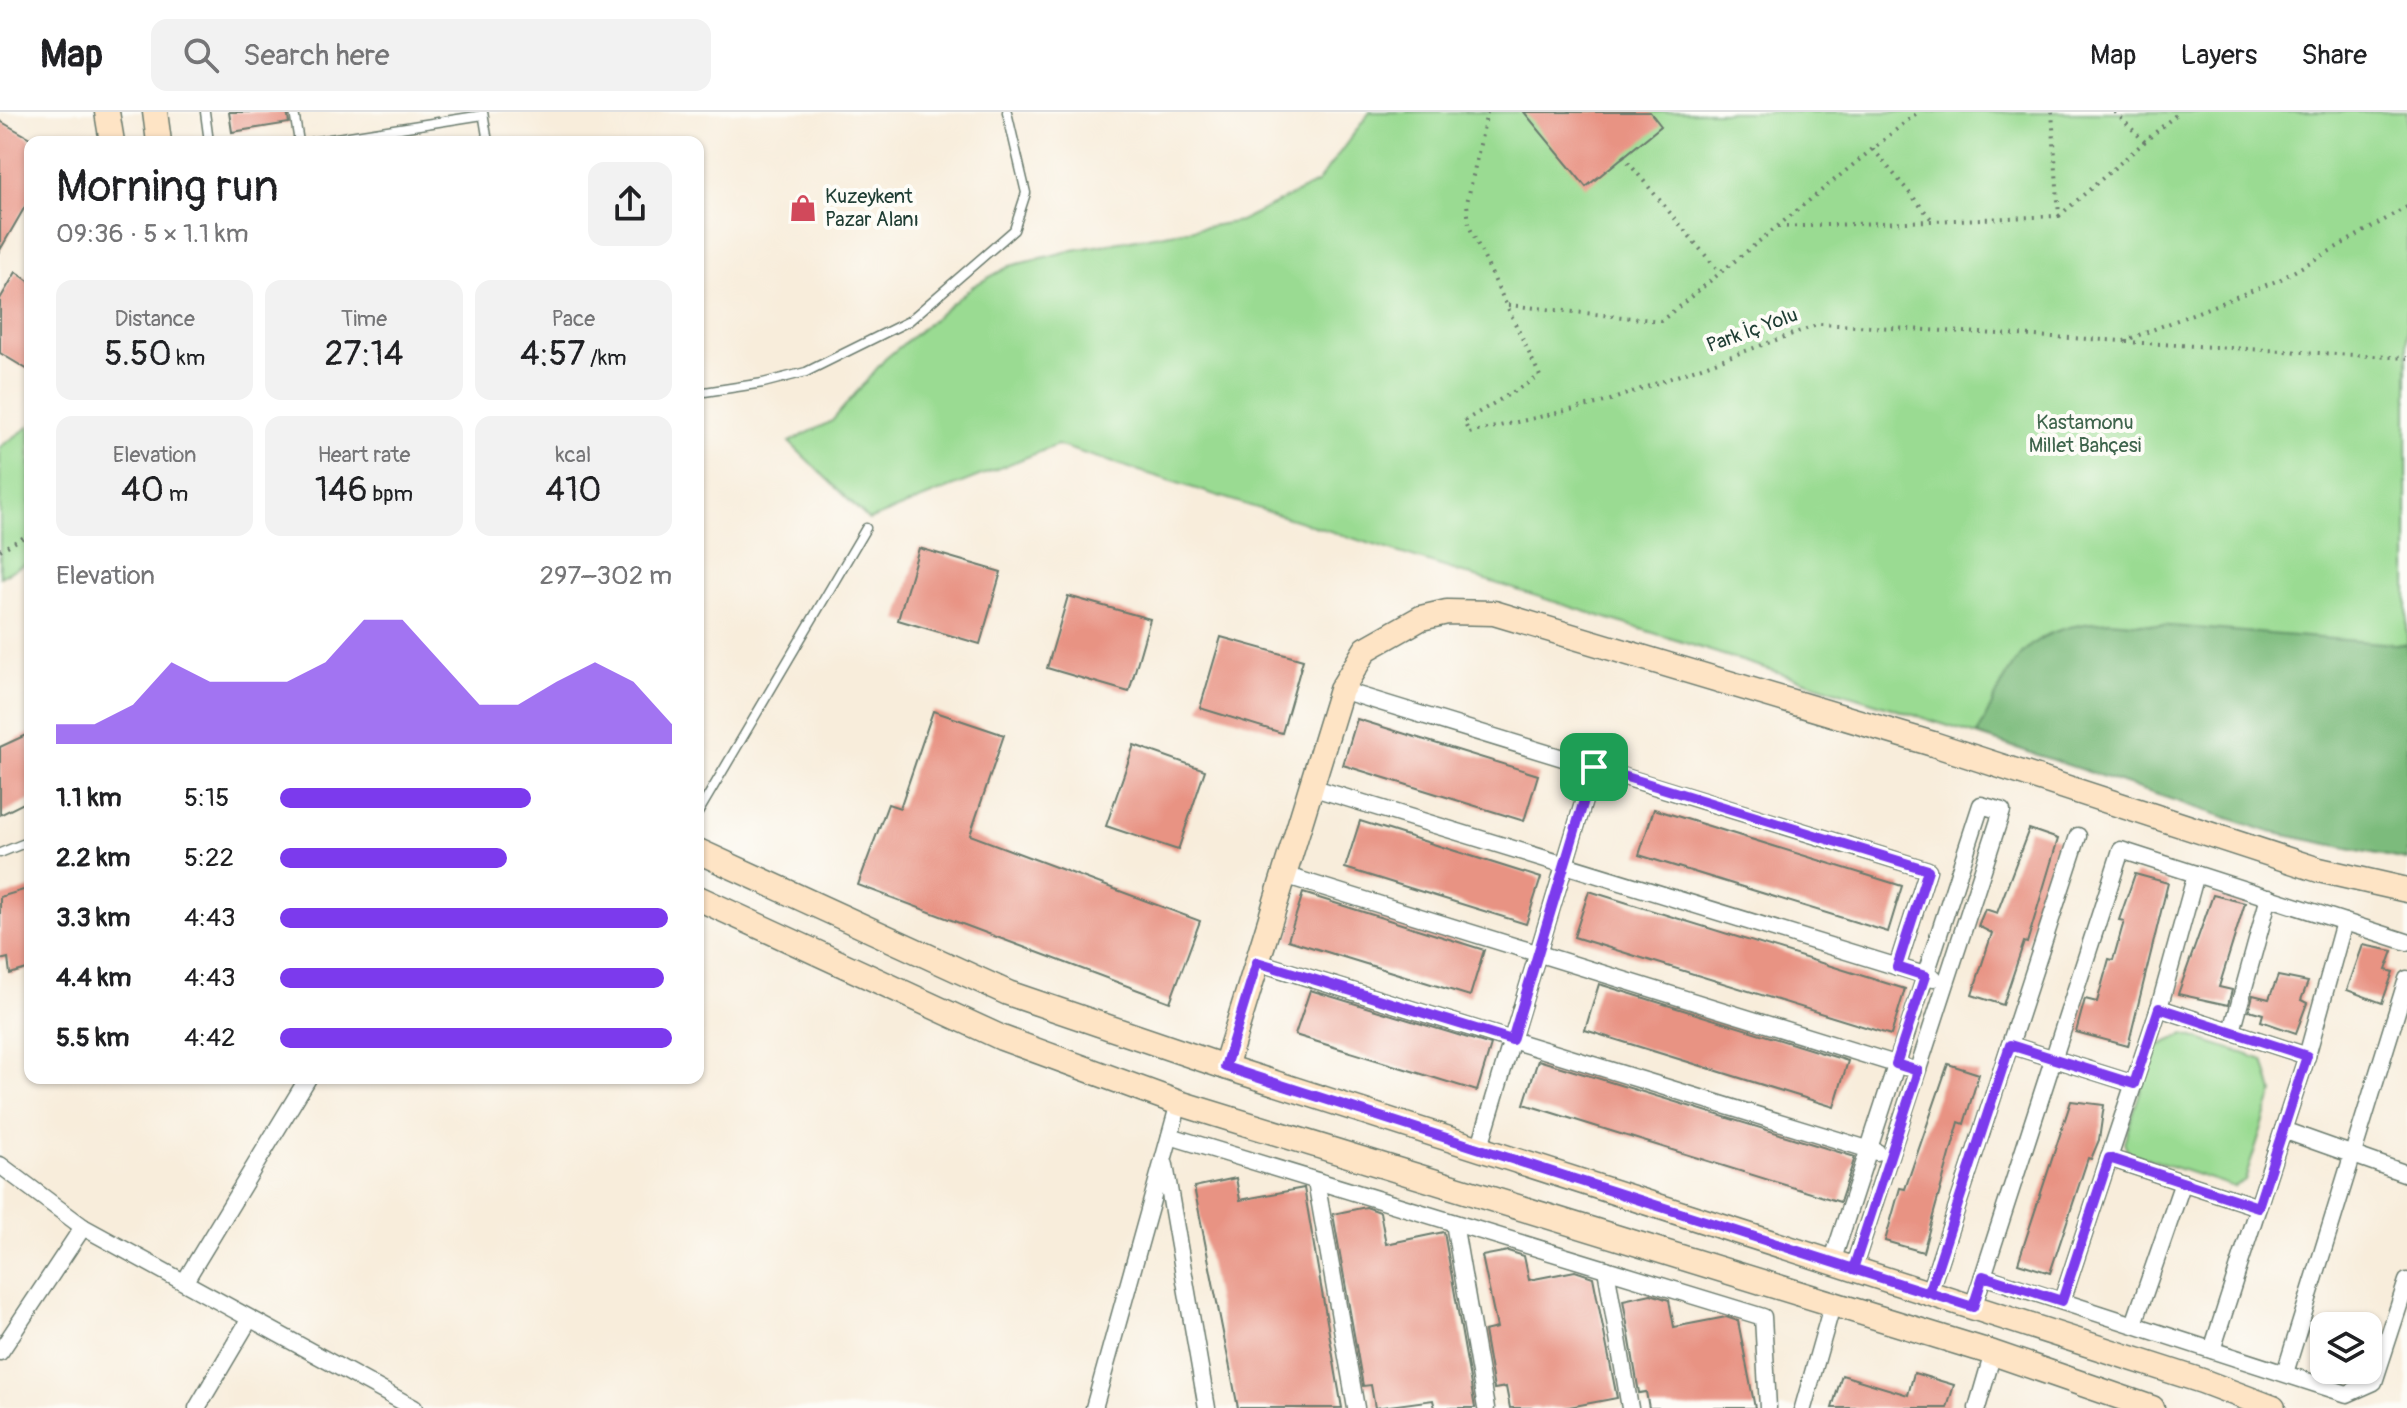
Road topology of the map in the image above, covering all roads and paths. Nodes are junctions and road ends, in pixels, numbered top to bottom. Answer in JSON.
{"nodes":[{"id":1,"x":107,"y":112,"type":"edge"},
{"id":2,"x":155,"y":112,"type":"edge"},
{"id":3,"x":205,"y":112,"type":"edge"},
{"id":4,"x":294,"y":112,"type":"edge"},
{"id":5,"x":1007,"y":112,"type":"edge"},
{"id":6,"x":1487,"y":112,"type":"edge"},
{"id":7,"x":1918,"y":112,"type":"edge"},
{"id":8,"x":2052,"y":112,"type":"edge"},
{"id":9,"x":2115,"y":112,"type":"edge"},
{"id":10,"x":2179,"y":112,"type":"edge"},
{"id":11,"x":483,"y":114,"type":"edge"},
{"id":12,"x":111,"y":136,"type":"edge"},
{"id":13,"x":158,"y":136,"type":"edge"},
{"id":14,"x":208,"y":136,"type":"edge"},
{"id":15,"x":298,"y":136,"type":"edge"},
{"id":16,"x":348,"y":136,"type":"edge"},
{"id":17,"x":487,"y":136,"type":"edge"},
{"id":18,"x":2145,"y":142,"type":"junction"},
{"id":19,"x":1873,"y":149,"type":"junction"},
{"id":20,"x":1623,"y":156,"type":"dead end"},
{"id":21,"x":2407,"y":207,"type":"edge"},
{"id":22,"x":2059,"y":216,"type":"junction"},
{"id":23,"x":1933,"y":221,"type":"junction"},
{"id":24,"x":1776,"y":227,"type":"junction"},
{"id":25,"x":1720,"y":273,"type":"junction"},
{"id":26,"x":1507,"y":305,"type":"junction"},
{"id":27,"x":2124,"y":341,"type":"junction"},
{"id":28,"x":2407,"y":358,"type":"edge"},
{"id":29,"x":704,"y":392,"type":"edge"},
{"id":30,"x":866,"y":528,"type":"dead end"},
{"id":31,"x":24,"y":537,"type":"edge"},
{"id":32,"x":0,"y":550,"type":"edge"},
{"id":33,"x":1341,"y":690,"type":"junction"},
{"id":34,"x":1594,"y":767,"type":"junction"},
{"id":35,"x":1311,"y":787,"type":"junction"},
{"id":36,"x":704,"y":803,"type":"edge"},
{"id":37,"x":2078,"y":836,"type":"dead end"},
{"id":38,"x":24,"y":843,"type":"edge"},
{"id":39,"x":0,"y":853,"type":"edge"},
{"id":40,"x":704,"y":854,"type":"edge"},
{"id":41,"x":1565,"y":865,"type":"junction"},
{"id":42,"x":2196,"y":874,"type":"junction"},
{"id":43,"x":1284,"y":875,"type":"junction"},
{"id":44,"x":2407,"y":890,"type":"edge"},
{"id":45,"x":2269,"y":897,"type":"junction"},
{"id":46,"x":704,"y":901,"type":"edge"},
{"id":47,"x":2344,"y":922,"type":"junction"},
{"id":48,"x":2407,"y":942,"type":"edge"},
{"id":49,"x":1538,"y":953,"type":"junction"},
{"id":50,"x":1257,"y":962,"type":"junction"},
{"id":51,"x":1897,"y":967,"type":"junction"},
{"id":52,"x":1925,"y":976,"type":"junction"},
{"id":53,"x":2407,"y":979,"type":"edge"},
{"id":54,"x":1947,"y":983,"type":"junction"},
{"id":55,"x":2159,"y":1008,"type":"junction"},
{"id":56,"x":2232,"y":1031,"type":"junction"},
{"id":57,"x":1512,"y":1040,"type":"junction"},
{"id":58,"x":2010,"y":1045,"type":"junction"},
{"id":59,"x":2307,"y":1056,"type":"junction"},
{"id":60,"x":2053,"y":1059,"type":"junction"},
{"id":61,"x":1896,"y":1064,"type":"junction"},
{"id":62,"x":1225,"y":1067,"type":"junction"},
{"id":63,"x":1918,"y":1071,"type":"junction"},
{"id":64,"x":304,"y":1084,"type":"edge"},
{"id":65,"x":2134,"y":1084,"type":"junction"},
{"id":66,"x":1179,"y":1103,"type":"junction"},
{"id":67,"x":2283,"y":1130,"type":"junction"},
{"id":68,"x":1170,"y":1136,"type":"junction"},
{"id":69,"x":1479,"y":1149,"type":"junction"},
{"id":70,"x":1869,"y":1150,"type":"junction"},
{"id":71,"x":2350,"y":1155,"type":"junction"},
{"id":72,"x":1890,"y":1156,"type":"junction"},
{"id":73,"x":1164,"y":1158,"type":"junction"},
{"id":74,"x":2109,"y":1158,"type":"junction"},
{"id":75,"x":0,"y":1165,"type":"edge"},
{"id":76,"x":2407,"y":1174,"type":"edge"},
{"id":77,"x":1316,"y":1181,"type":"junction"},
{"id":78,"x":2183,"y":1182,"type":"junction"},
{"id":79,"x":2258,"y":1207,"type":"junction"},
{"id":80,"x":1454,"y":1223,"type":"junction"},
{"id":81,"x":83,"y":1227,"type":"junction"},
{"id":82,"x":1843,"y":1265,"type":"junction"},
{"id":83,"x":1606,"y":1269,"type":"junction"},
{"id":84,"x":1983,"y":1276,"type":"junction"},
{"id":85,"x":185,"y":1281,"type":"junction"},
{"id":86,"x":2407,"y":1281,"type":"edge"},
{"id":87,"x":1929,"y":1293,"type":"junction"},
{"id":88,"x":2062,"y":1301,"type":"junction"},
{"id":89,"x":1832,"y":1306,"type":"junction"},
{"id":90,"x":1973,"y":1307,"type":"junction"},
{"id":91,"x":249,"y":1320,"type":"junction"},
{"id":92,"x":2134,"y":1324,"type":"junction"},
{"id":93,"x":2212,"y":1350,"type":"junction"},
{"id":94,"x":0,"y":1352,"type":"edge"},
{"id":95,"x":1993,"y":1353,"type":"junction"},
{"id":96,"x":2285,"y":1373,"type":"junction"},
{"id":97,"x":2140,"y":1406,"type":"edge"},
{"id":98,"x":197,"y":1408,"type":"edge"},
{"id":99,"x":414,"y":1408,"type":"edge"},
{"id":100,"x":1094,"y":1408,"type":"edge"},
{"id":101,"x":1207,"y":1408,"type":"edge"},
{"id":102,"x":1356,"y":1408,"type":"edge"},
{"id":103,"x":1486,"y":1408,"type":"edge"},
{"id":104,"x":1630,"y":1408,"type":"edge"},
{"id":105,"x":1768,"y":1408,"type":"edge"},
{"id":106,"x":1803,"y":1408,"type":"edge"},
{"id":107,"x":1977,"y":1408,"type":"edge"},
{"id":108,"x":2273,"y":1408,"type":"edge"}],
"edges":[{"from":1,"to":12,"type":"main road"},
{"from":2,"to":13,"type":"main road"},
{"from":3,"to":14,"type":"lane"},
{"from":4,"to":15,"type":"lane"},
{"from":5,"to":29,"type":"lane"},
{"from":6,"to":26,"type":"path","name":"Park İç Yolu"},
{"from":7,"to":19,"type":"path"},
{"from":8,"to":22,"type":"path"},
{"from":9,"to":18,"type":"path"},
{"from":10,"to":18,"type":"path"},
{"from":11,"to":16,"type":"lane"},
{"from":11,"to":17,"type":"lane"},
{"from":18,"to":22,"type":"path"},
{"from":19,"to":23,"type":"path"},
{"from":19,"to":24,"type":"path"},
{"from":20,"to":25,"type":"path"},
{"from":21,"to":27,"type":"path","name":"Park İç Yolu"},
{"from":22,"to":23,"type":"path"},
{"from":23,"to":24,"type":"path"},
{"from":24,"to":25,"type":"path"},
{"from":25,"to":26,"type":"path"},
{"from":26,"to":27,"type":"path","name":"Park İç Yolu"},
{"from":27,"to":28,"type":"path"},
{"from":30,"to":36,"type":"lane"},
{"from":31,"to":32,"type":"path"},
{"from":33,"to":34,"type":"street"},
{"from":33,"to":35,"type":"main road"},
{"from":33,"to":44,"type":"main road"},
{"from":34,"to":41,"type":"street"},
{"from":34,"to":51,"type":"street"},
{"from":35,"to":41,"type":"street"},
{"from":35,"to":43,"type":"main road"},
{"from":37,"to":58,"type":"street"},
{"from":38,"to":39,"type":"lane"},
{"from":40,"to":62,"type":"main road"},
{"from":41,"to":49,"type":"street"},
{"from":41,"to":51,"type":"street"},
{"from":42,"to":45,"type":"street"},
{"from":42,"to":55,"type":"street"},
{"from":42,"to":60,"type":"street"},
{"from":43,"to":49,"type":"street"},
{"from":43,"to":50,"type":"main road"},
{"from":45,"to":47,"type":"street"},
{"from":45,"to":56,"type":"street"},
{"from":46,"to":66,"type":"main road"},
{"from":47,"to":48,"type":"street"},
{"from":47,"to":59,"type":"street"},
{"from":49,"to":57,"type":"street"},
{"from":49,"to":61,"type":"street"},
{"from":50,"to":57,"type":"street"},
{"from":50,"to":62,"type":"main road"},
{"from":51,"to":52,"type":"street"},
{"from":52,"to":54,"type":"street"},
{"from":52,"to":54,"type":"street"},
{"from":52,"to":61,"type":"street"},
{"from":53,"to":71,"type":"street"},
{"from":54,"to":63,"type":"street"},
{"from":55,"to":56,"type":"street"},
{"from":55,"to":65,"type":"street"},
{"from":56,"to":59,"type":"street"},
{"from":57,"to":69,"type":"street"},
{"from":57,"to":70,"type":"street"},
{"from":58,"to":60,"type":"street"},
{"from":58,"to":87,"type":"street"},
{"from":59,"to":67,"type":"street"},
{"from":60,"to":65,"type":"street"},
{"from":60,"to":84,"type":"street"},
{"from":61,"to":63,"type":"street"},
{"from":61,"to":70,"type":"street"},
{"from":62,"to":69,"type":"main road"},
{"from":63,"to":72,"type":"street"},
{"from":64,"to":85,"type":"street"},
{"from":65,"to":74,"type":"street"},
{"from":66,"to":68,"type":"street"},
{"from":66,"to":89,"type":"main road"},
{"from":67,"to":71,"type":"street"},
{"from":67,"to":79,"type":"street"},
{"from":68,"to":73,"type":"street"},
{"from":68,"to":77,"type":"street"},
{"from":69,"to":82,"type":"main road"},
{"from":70,"to":72,"type":"street"},
{"from":70,"to":82,"type":"street"},
{"from":71,"to":76,"type":"street"},
{"from":71,"to":96,"type":"street"},
{"from":72,"to":82,"type":"street"},
{"from":73,"to":100,"type":"street"},
{"from":73,"to":101,"type":"street"},
{"from":74,"to":78,"type":"street"},
{"from":74,"to":88,"type":"street"},
{"from":75,"to":81,"type":"street"},
{"from":77,"to":80,"type":"street"},
{"from":77,"to":102,"type":"street"},
{"from":78,"to":79,"type":"street"},
{"from":78,"to":92,"type":"street"},
{"from":79,"to":93,"type":"street"},
{"from":80,"to":83,"type":"street"},
{"from":80,"to":103,"type":"street"},
{"from":81,"to":85,"type":"street"},
{"from":81,"to":94,"type":"street"},
{"from":82,"to":87,"type":"main road"},
{"from":83,"to":104,"type":"street"},
{"from":83,"to":105,"type":"street"},
{"from":84,"to":88,"type":"street"},
{"from":84,"to":90,"type":"street"},
{"from":85,"to":91,"type":"street"},
{"from":86,"to":96,"type":"street"},
{"from":87,"to":90,"type":"main road"},
{"from":88,"to":92,"type":"street"},
{"from":89,"to":95,"type":"main road"},
{"from":89,"to":106,"type":"street"},
{"from":90,"to":108,"type":"main road"},
{"from":91,"to":98,"type":"street"},
{"from":91,"to":99,"type":"street"},
{"from":92,"to":93,"type":"street"},
{"from":93,"to":96,"type":"street"},
{"from":95,"to":97,"type":"main road"},
{"from":95,"to":107,"type":"street"}]}
